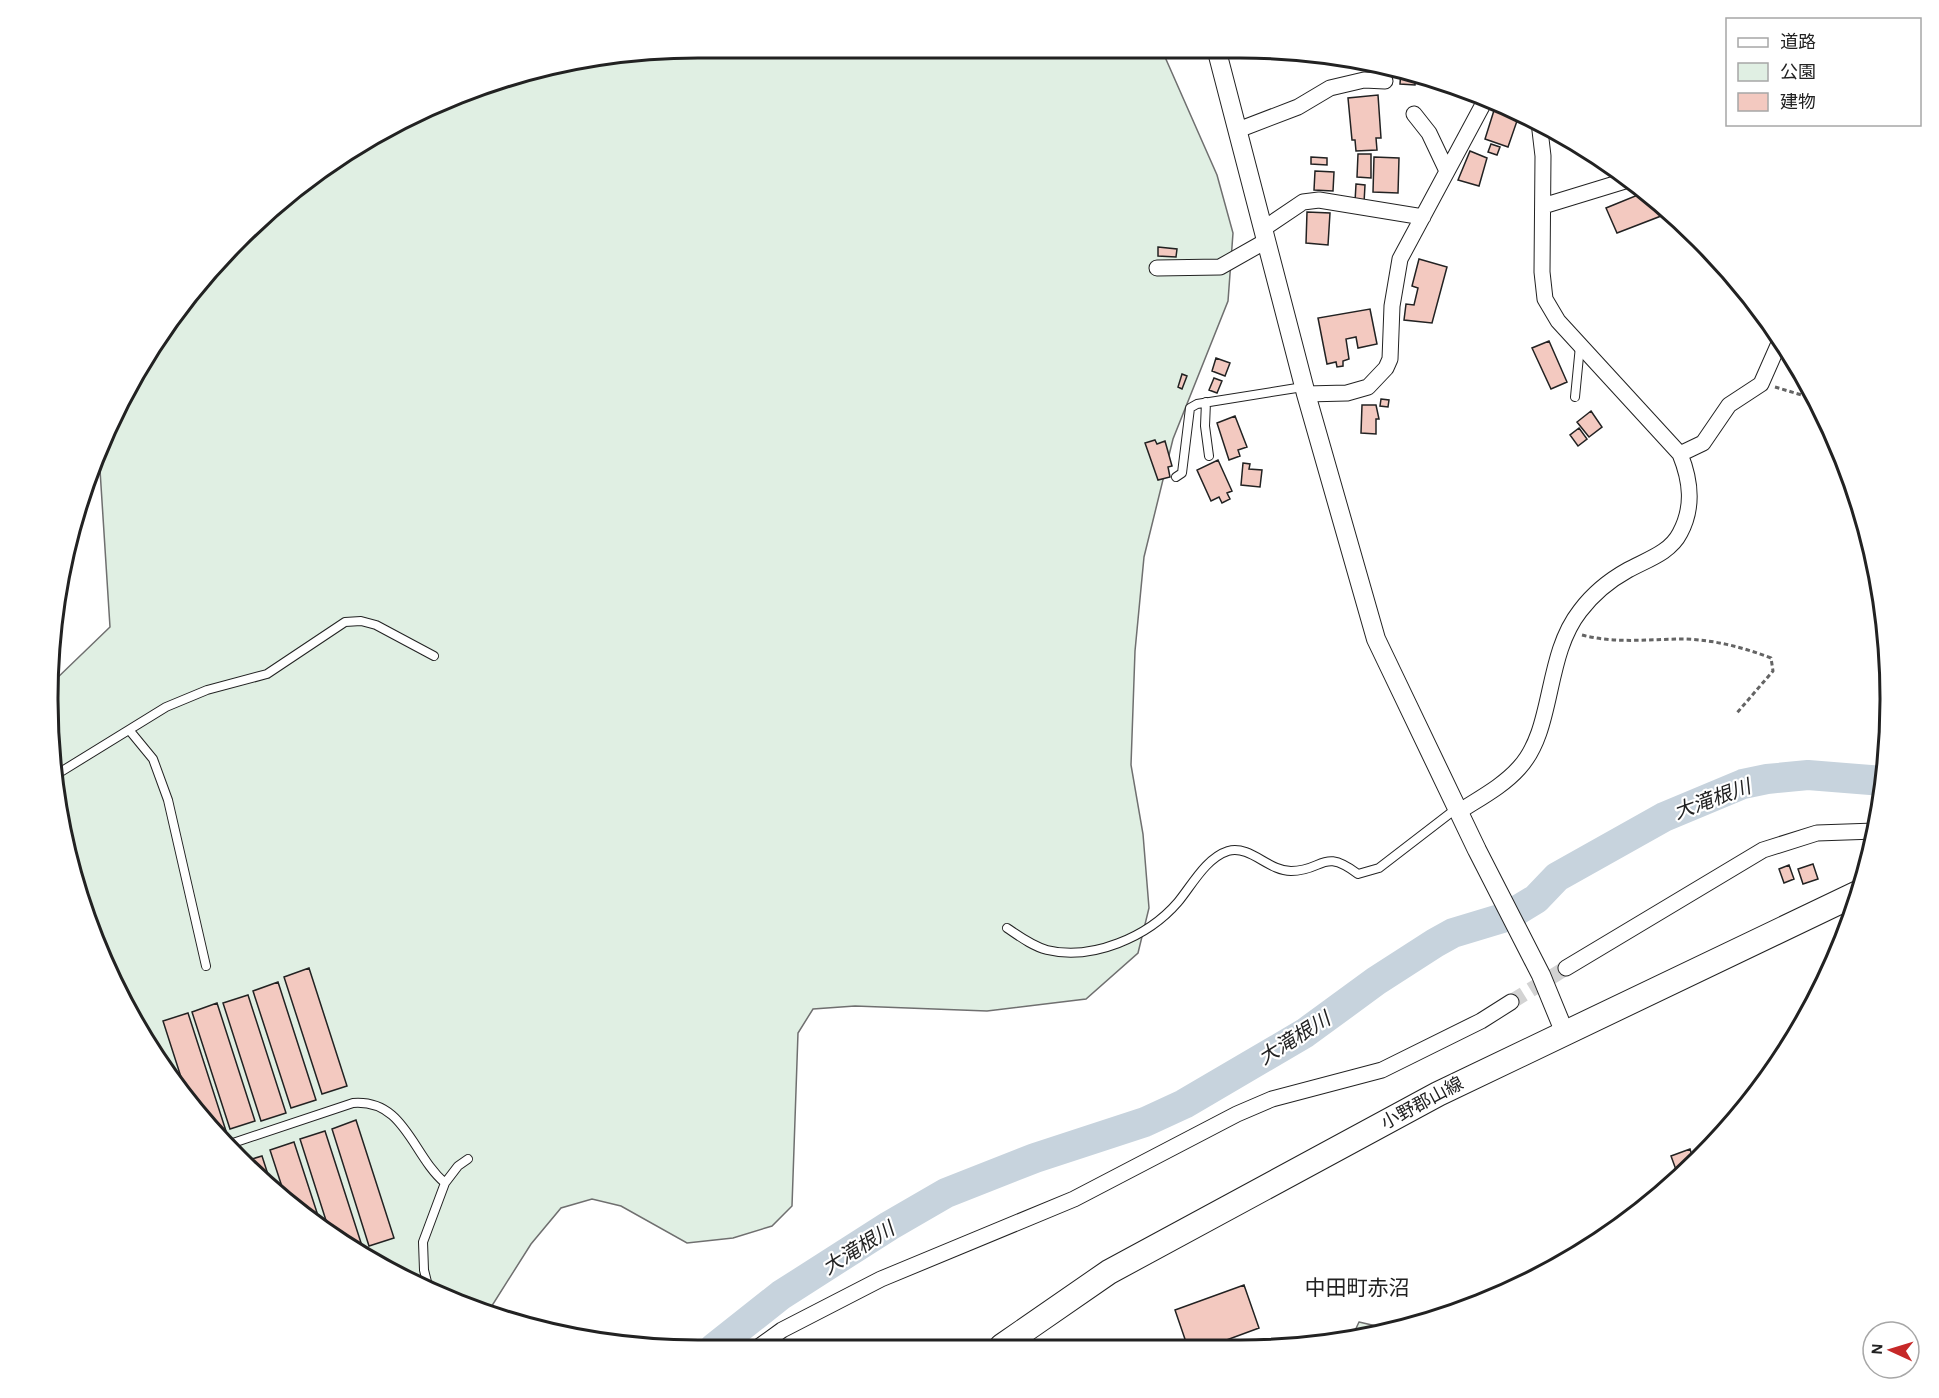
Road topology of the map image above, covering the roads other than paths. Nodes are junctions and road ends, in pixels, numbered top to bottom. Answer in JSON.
{"nodes":[{"id":1,"x":1219,"y":59,"type":"edge"},
{"id":2,"x":1385,"y":81,"type":"dead end"},
{"id":3,"x":1482,"y":106,"type":"edge"},
{"id":4,"x":1414,"y":114,"type":"dead end"},
{"id":5,"x":1238,"y":130,"type":"junction"},
{"id":6,"x":1540,"y":134,"type":"edge"},
{"id":7,"x":1448,"y":171,"type":"junction"},
{"id":8,"x":1619,"y":183,"type":"edge"},
{"id":9,"x":1543,"y":206,"type":"junction"},
{"id":10,"x":1422,"y":217,"type":"junction"},
{"id":11,"x":1265,"y":235,"type":"junction"},
{"id":12,"x":1157,"y":268,"type":"dead end"},
{"id":13,"x":1580,"y":346,"type":"junction"},
{"id":14,"x":1777,"y":349,"type":"edge"},
{"id":15,"x":1305,"y":390,"type":"junction"},
{"id":16,"x":1575,"y":398,"type":"dead end"},
{"id":17,"x":1206,"y":402,"type":"junction"},
{"id":18,"x":1680,"y":454,"type":"junction"},
{"id":19,"x":1209,"y":456,"type":"dead end"},
{"id":20,"x":1176,"y":477,"type":"dead end"},
{"id":21,"x":434,"y":656,"type":"dead end"},
{"id":22,"x":130,"y":731,"type":"junction"},
{"id":23,"x":63,"y":771,"type":"edge"},
{"id":24,"x":1459,"y":809,"type":"junction"},
{"id":25,"x":1866,"y":831,"type":"edge"},
{"id":26,"x":1849,"y":897,"type":"edge"},
{"id":27,"x":1007,"y":928,"type":"dead end"},
{"id":28,"x":206,"y":966,"type":"dead end"},
{"id":29,"x":1566,"y":968,"type":"tunnel mouth"},
{"id":30,"x":1511,"y":1002,"type":"tunnel mouth"},
{"id":31,"x":1564,"y":1031,"type":"junction"},
{"id":32,"x":236,"y":1142,"type":"edge"},
{"id":33,"x":468,"y":1159,"type":"dead end"},
{"id":34,"x":445,"y":1183,"type":"junction"},
{"id":35,"x":426,"y":1278,"type":"edge"},
{"id":36,"x":768,"y":1340,"type":"edge"},
{"id":37,"x":1011,"y":1340,"type":"edge"}],
"edges":[{"from":1,"to":5,"type":"street"},
{"from":2,"to":5,"type":"street"},
{"from":3,"to":7,"type":"street"},
{"from":4,"to":7,"type":"street"},
{"from":5,"to":11,"type":"street"},
{"from":6,"to":9,"type":"street"},
{"from":7,"to":10,"type":"street"},
{"from":8,"to":9,"type":"street"},
{"from":9,"to":13,"type":"street"},
{"from":10,"to":11,"type":"street"},
{"from":10,"to":15,"type":"street"},
{"from":11,"to":12,"type":"street"},
{"from":11,"to":15,"type":"street"},
{"from":13,"to":16,"type":"lane"},
{"from":13,"to":18,"type":"street"},
{"from":14,"to":18,"type":"street"},
{"from":15,"to":17,"type":"lane"},
{"from":15,"to":24,"type":"street"},
{"from":17,"to":19,"type":"lane"},
{"from":17,"to":20,"type":"lane"},
{"from":18,"to":24,"type":"street"},
{"from":21,"to":22,"type":"lane"},
{"from":22,"to":23,"type":"lane"},
{"from":22,"to":28,"type":"lane"},
{"from":24,"to":27,"type":"lane"},
{"from":24,"to":31,"type":"street"},
{"from":25,"to":29,"type":"street"},
{"from":26,"to":31,"type":"main road","name":"小野郡山線"},
{"from":30,"to":36,"type":"street"},
{"from":31,"to":37,"type":"main road","name":"小野郡山線"},
{"from":32,"to":34,"type":"lane"},
{"from":33,"to":34,"type":"lane"},
{"from":34,"to":35,"type":"lane"}]}
